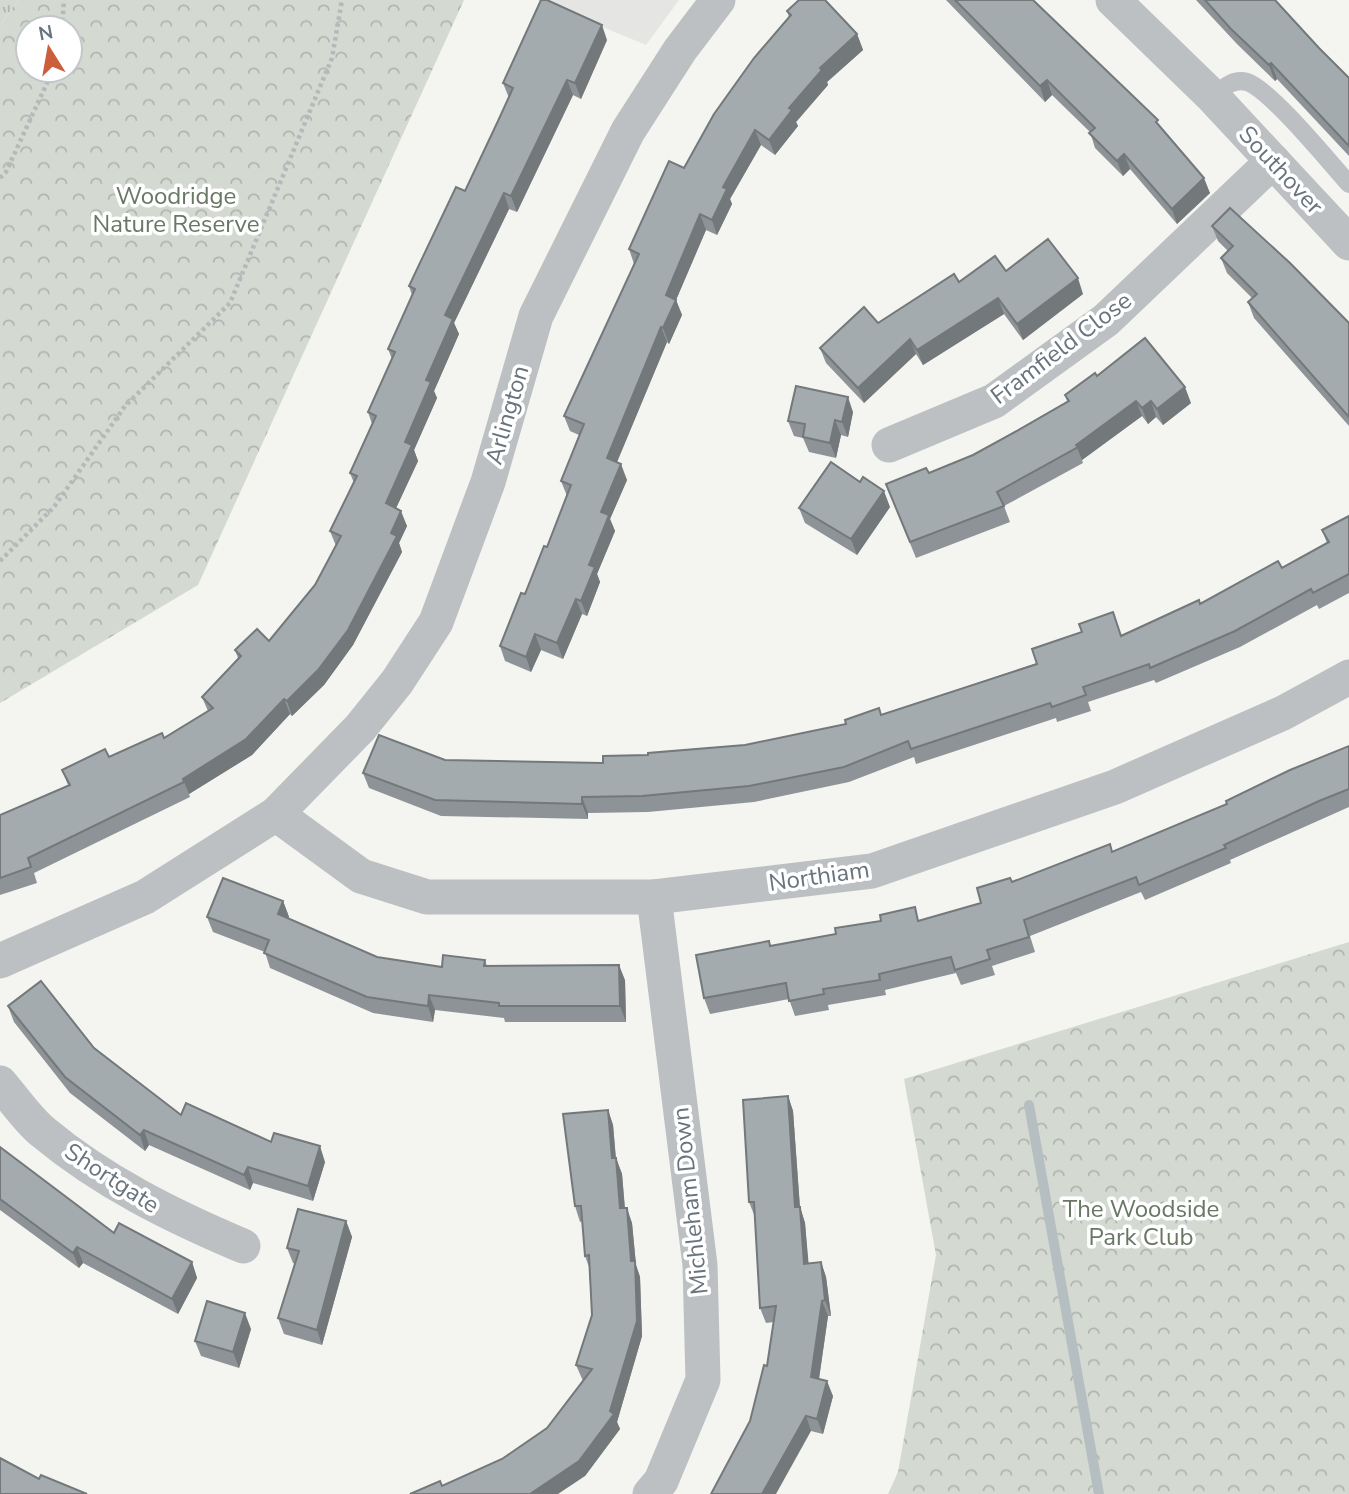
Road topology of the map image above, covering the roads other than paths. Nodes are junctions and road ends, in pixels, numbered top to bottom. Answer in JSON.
{"nodes":[{"id":1,"x":718,"y":0,"type":"edge"},
{"id":2,"x":1113,"y":0,"type":"edge"},
{"id":3,"x":1213,"y":97,"type":"junction"},
{"id":4,"x":1273,"y":161,"type":"junction"},
{"id":5,"x":1349,"y":184,"type":"edge"},
{"id":6,"x":1349,"y":243,"type":"edge"},
{"id":7,"x":889,"y":445,"type":"dead end"},
{"id":8,"x":1349,"y":677,"type":"edge"},
{"id":9,"x":276,"y":814,"type":"junction"},
{"id":10,"x":654,"y":897,"type":"junction"},
{"id":11,"x":0,"y":961,"type":"edge"},
{"id":12,"x":0,"y":1083,"type":"edge"},
{"id":13,"x":243,"y":1246,"type":"dead end"},
{"id":14,"x":650,"y":1494,"type":"edge"}],
"edges":[{"from":1,"to":9,"type":"street","name":"Arlington"},
{"from":2,"to":3,"type":"street","name":"Southover"},
{"from":3,"to":4,"type":"street","name":"Southover"},
{"from":3,"to":5,"type":"lane","name":"Southover"},
{"from":4,"to":6,"type":"street","name":"Southover"},
{"from":4,"to":7,"type":"street","name":"Framfield Close"},
{"from":8,"to":10,"type":"street","name":"Northiam"},
{"from":9,"to":10,"type":"street","name":"Northiam"},
{"from":9,"to":11,"type":"street"},
{"from":10,"to":14,"type":"street","name":"Michleham Down"},
{"from":12,"to":13,"type":"street","name":"Shortgate"}]}
